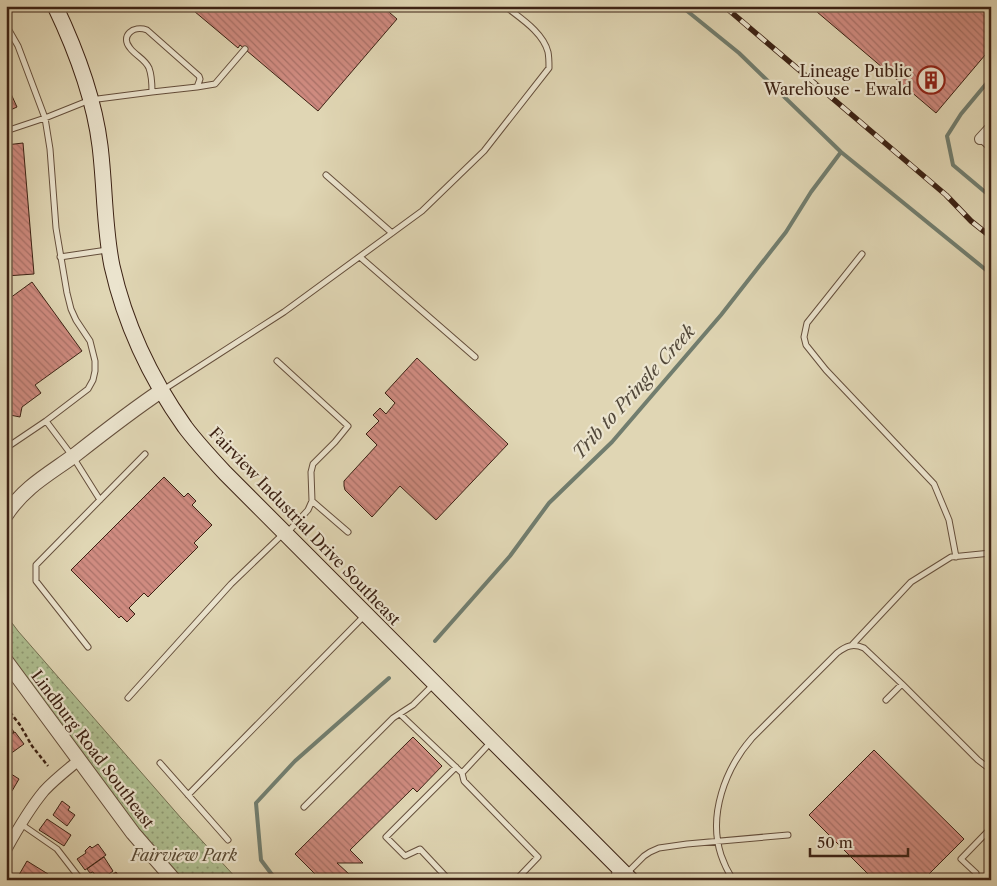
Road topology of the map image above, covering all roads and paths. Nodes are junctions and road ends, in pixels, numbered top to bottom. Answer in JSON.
{"nodes":[{"id":1,"x":55,"y":6,"type":"edge"},
{"id":2,"x":505,"y":6,"type":"edge"},
{"id":3,"x":6,"y":25,"type":"edge"},
{"id":4,"x":245,"y":49,"type":"dead end"},
{"id":5,"x":197,"y":87,"type":"junction"},
{"id":6,"x":152,"y":92,"type":"junction"},
{"id":7,"x":90,"y":100,"type":"junction"},
{"id":8,"x":44,"y":118,"type":"junction"},
{"id":9,"x":991,"y":127,"type":"edge"},
{"id":10,"x":6,"y":131,"type":"edge"},
{"id":11,"x":980,"y":140,"type":"joint"},
{"id":12,"x":991,"y":149,"type":"edge"},
{"id":13,"x":326,"y":175,"type":"dead end"},
{"id":14,"x":392,"y":234,"type":"junction"},
{"id":15,"x":109,"y":249,"type":"junction"},
{"id":16,"x":862,"y":254,"type":"dead end"},
{"id":17,"x":360,"y":256,"type":"junction"},
{"id":18,"x":60,"y":257,"type":"junction"},
{"id":19,"x":475,"y":357,"type":"dead end"},
{"id":20,"x":277,"y":361,"type":"dead end"},
{"id":21,"x":161,"y":391,"type":"junction"},
{"id":22,"x":46,"y":421,"type":"junction"},
{"id":23,"x":6,"y":448,"type":"edge"},
{"id":24,"x":145,"y":454,"type":"dead end"},
{"id":25,"x":73,"y":457,"type":"junction"},
{"id":26,"x":100,"y":500,"type":"junction"},
{"id":27,"x":312,"y":501,"type":"junction"},
{"id":28,"x":6,"y":515,"type":"edge"},
{"id":29,"x":348,"y":532,"type":"dead end"},
{"id":30,"x":285,"y":533,"type":"junction"},
{"id":31,"x":991,"y":553,"type":"edge"},
{"id":32,"x":956,"y":557,"type":"junction"},
{"id":33,"x":366,"y":614,"type":"junction"},
{"id":34,"x":852,"y":645,"type":"junction"},
{"id":35,"x":88,"y":647,"type":"dead end"},
{"id":36,"x":6,"y":661,"type":"edge"},
{"id":37,"x":435,"y":684,"type":"junction"},
{"id":38,"x":902,"y":684,"type":"junction"},
{"id":39,"x":128,"y":698,"type":"dead end"},
{"id":40,"x":886,"y":700,"type":"dead end"},
{"id":41,"x":6,"y":707,"type":"edge"},
{"id":42,"x":400,"y":714,"type":"junction"},
{"id":43,"x":492,"y":741,"type":"junction"},
{"id":44,"x":79,"y":760,"type":"junction"},
{"id":45,"x":160,"y":763,"type":"dead end"},
{"id":46,"x":48,"y":766,"type":"dead end"},
{"id":47,"x":456,"y":767,"type":"junction"},
{"id":48,"x":991,"y":770,"type":"edge"},
{"id":49,"x":462,"y":773,"type":"junction"},
{"id":50,"x":188,"y":795,"type":"junction"},
{"id":51,"x":304,"y":807,"type":"dead end"},
{"id":52,"x":21,"y":824,"type":"junction"},
{"id":53,"x":991,"y":828,"type":"edge"},
{"id":54,"x":788,"y":835,"type":"dead end"},
{"id":55,"x":228,"y":840,"type":"dead end"},
{"id":56,"x":718,"y":842,"type":"junction"},
{"id":57,"x":6,"y":850,"type":"edge"},
{"id":58,"x":622,"y":875,"type":"edge"},
{"id":59,"x":81,"y":880,"type":"edge"},
{"id":60,"x":174,"y":880,"type":"edge"},
{"id":61,"x":449,"y":880,"type":"edge"},
{"id":62,"x":516,"y":880,"type":"edge"},
{"id":63,"x":732,"y":880,"type":"edge"},
{"id":64,"x":970,"y":880,"type":"edge"}],
"edges":[{"from":1,"to":7,"type":"main road","name":"Fairview Industrial Drive Southeast"},
{"from":2,"to":14,"type":"lane"},
{"from":3,"to":8,"type":"lane"},
{"from":4,"to":5,"type":"lane"},
{"from":5,"to":6,"type":"lane"},
{"from":5,"to":6,"type":"lane"},
{"from":6,"to":7,"type":"lane"},
{"from":7,"to":8,"type":"lane"},
{"from":7,"to":15,"type":"main road","name":"Fairview Industrial Drive Southeast"},
{"from":8,"to":10,"type":"lane"},
{"from":8,"to":18,"type":"lane"},
{"from":9,"to":11,"type":"street"},
{"from":11,"to":12,"type":"lane"},
{"from":13,"to":14,"type":"lane"},
{"from":14,"to":17,"type":"lane"},
{"from":15,"to":18,"type":"lane"},
{"from":15,"to":21,"type":"main road","name":"Fairview Industrial Drive Southeast"},
{"from":16,"to":32,"type":"lane"},
{"from":17,"to":19,"type":"lane"},
{"from":17,"to":21,"type":"lane"},
{"from":18,"to":22,"type":"lane"},
{"from":20,"to":27,"type":"lane"},
{"from":21,"to":25,"type":"street"},
{"from":21,"to":30,"type":"main road","name":"Fairview Industrial Drive Southeast"},
{"from":22,"to":23,"type":"lane"},
{"from":22,"to":25,"type":"lane"},
{"from":24,"to":26,"type":"lane"},
{"from":25,"to":26,"type":"lane"},
{"from":25,"to":28,"type":"street"},
{"from":26,"to":35,"type":"lane"},
{"from":27,"to":29,"type":"lane"},
{"from":27,"to":30,"type":"lane"},
{"from":30,"to":33,"type":"main road","name":"Fairview Industrial Drive Southeast"},
{"from":30,"to":39,"type":"lane"},
{"from":31,"to":32,"type":"lane"},
{"from":32,"to":34,"type":"lane"},
{"from":33,"to":37,"type":"main road","name":"Fairview Industrial Drive Southeast"},
{"from":33,"to":50,"type":"lane"},
{"from":34,"to":38,"type":"lane"},
{"from":34,"to":56,"type":"lane"},
{"from":36,"to":44,"type":"street","name":"Lindburg Road Southeast"},
{"from":37,"to":42,"type":"lane"},
{"from":37,"to":43,"type":"main road","name":"Fairview Industrial Drive Southeast"},
{"from":38,"to":40,"type":"lane"},
{"from":38,"to":48,"type":"lane"},
{"from":41,"to":46,"type":"path"},
{"from":42,"to":47,"type":"lane"},
{"from":42,"to":51,"type":"lane"},
{"from":43,"to":49,"type":"lane"},
{"from":43,"to":58,"type":"main road","name":"Fairview Industrial Drive Southeast"},
{"from":44,"to":52,"type":"street"},
{"from":44,"to":60,"type":"street","name":"Lindburg Road Southeast"},
{"from":45,"to":50,"type":"lane"},
{"from":47,"to":49,"type":"lane"},
{"from":47,"to":61,"type":"lane"},
{"from":49,"to":62,"type":"lane"},
{"from":50,"to":55,"type":"lane"},
{"from":52,"to":57,"type":"street"},
{"from":52,"to":59,"type":"lane"},
{"from":53,"to":64,"type":"lane"},
{"from":54,"to":56,"type":"lane"},
{"from":56,"to":58,"type":"lane"},
{"from":56,"to":63,"type":"lane"}]}
